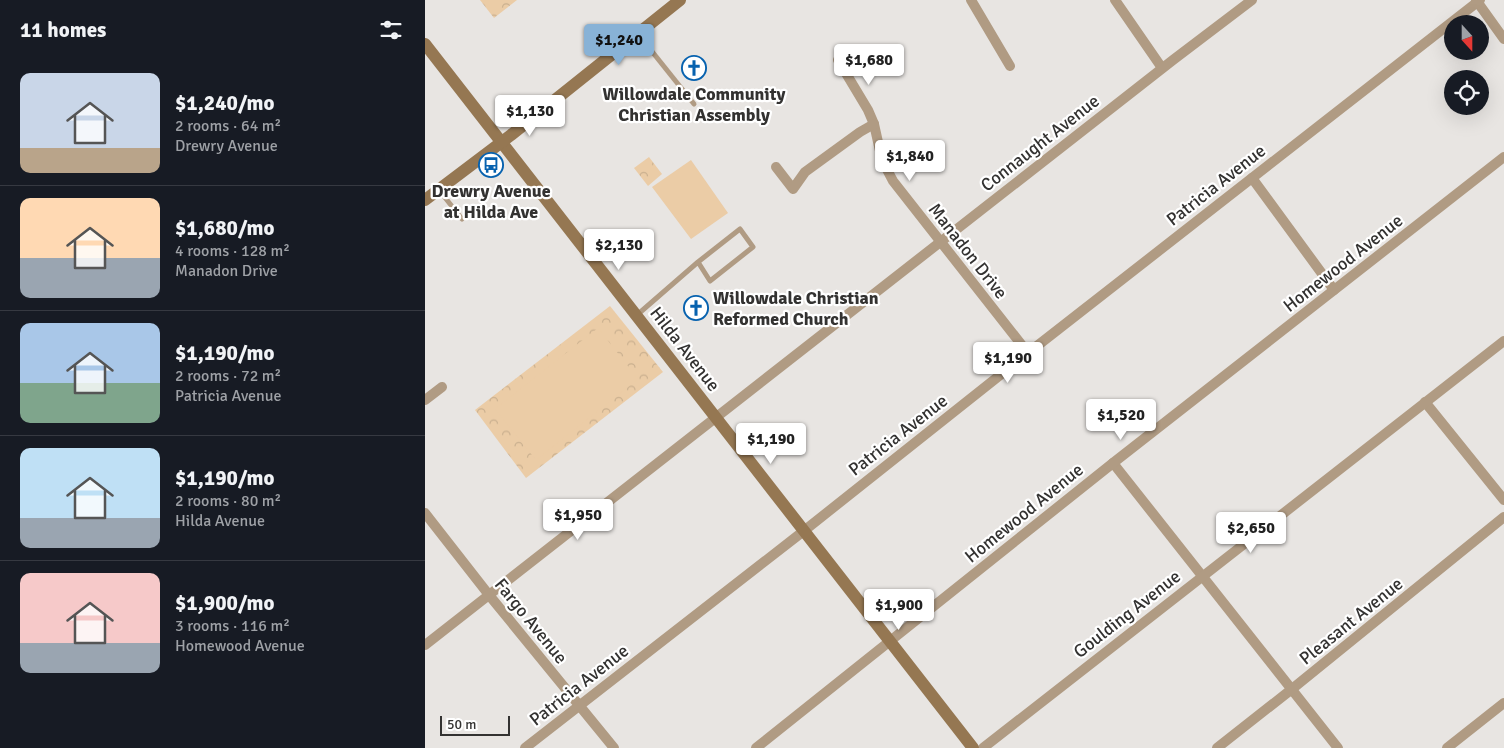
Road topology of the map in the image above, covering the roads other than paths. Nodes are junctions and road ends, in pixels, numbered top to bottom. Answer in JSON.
{"nodes":[{"id":1,"x":680,"y":0,"type":"edge"},
{"id":2,"x":971,"y":0,"type":"edge"},
{"id":3,"x":1115,"y":0,"type":"edge"},
{"id":4,"x":1251,"y":0,"type":"edge"},
{"id":5,"x":1478,"y":1,"type":"edge"},
{"id":6,"x":638,"y":34,"type":"junction"},
{"id":7,"x":1504,"y":39,"type":"edge"},
{"id":8,"x":425,"y":44,"type":"edge"},
{"id":9,"x":838,"y":60,"type":"dead end"},
{"id":10,"x":1010,"y":66,"type":"dead end"},
{"id":11,"x":1162,"y":68,"type":"junction"},
{"id":12,"x":694,"y":104,"type":"dead end"},
{"id":13,"x":874,"y":124,"type":"junction"},
{"id":14,"x":502,"y":142,"type":"junction"},
{"id":15,"x":1504,"y":157,"type":"edge"},
{"id":16,"x":776,"y":167,"type":"dead end"},
{"id":17,"x":1252,"y":178,"type":"junction"},
{"id":18,"x":439,"y":190,"type":"junction"},
{"id":19,"x":425,"y":200,"type":"edge"},
{"id":20,"x":462,"y":220,"type":"dead end"},
{"id":21,"x":940,"y":242,"type":"junction"},
{"id":22,"x":698,"y":262,"type":"junction"},
{"id":23,"x":1335,"y":290,"type":"junction"},
{"id":24,"x":636,"y":315,"type":"junction"},
{"id":25,"x":1504,"y":341,"type":"edge"},
{"id":26,"x":1027,"y":353,"type":"junction"},
{"id":27,"x":442,"y":387,"type":"dead end"},
{"id":28,"x":425,"y":400,"type":"edge"},
{"id":29,"x":1425,"y":402,"type":"junction"},
{"id":30,"x":716,"y":417,"type":"junction"},
{"id":31,"x":1113,"y":463,"type":"junction"},
{"id":32,"x":1504,"y":500,"type":"edge"},
{"id":33,"x":425,"y":512,"type":"edge"},
{"id":34,"x":1504,"y":517,"type":"edge"},
{"id":35,"x":805,"y":530,"type":"junction"},
{"id":36,"x":1203,"y":575,"type":"junction"},
{"id":37,"x":489,"y":595,"type":"junction"},
{"id":38,"x":889,"y":641,"type":"junction"},
{"id":39,"x":425,"y":645,"type":"edge"},
{"id":40,"x":1293,"y":690,"type":"junction"},
{"id":41,"x":1504,"y":703,"type":"edge"},
{"id":42,"x":580,"y":706,"type":"junction"},
{"id":43,"x":525,"y":748,"type":"edge"},
{"id":44,"x":614,"y":748,"type":"edge"},
{"id":45,"x":756,"y":748,"type":"edge"},
{"id":46,"x":973,"y":748,"type":"edge"},
{"id":47,"x":983,"y":748,"type":"edge"},
{"id":48,"x":1217,"y":748,"type":"edge"},
{"id":49,"x":1338,"y":748,"type":"edge"},
{"id":50,"x":1447,"y":748,"type":"edge"}],
"edges":[{"from":1,"to":6,"type":"street"},
{"from":2,"to":10,"type":"street"},
{"from":3,"to":11,"type":"street"},
{"from":4,"to":11,"type":"street","name":"Connaught Avenue"},
{"from":5,"to":7,"type":"street"},
{"from":5,"to":17,"type":"street","name":"Patricia Avenue"},
{"from":6,"to":12,"type":"lane"},
{"from":6,"to":14,"type":"street"},
{"from":8,"to":14,"type":"street","name":"Hilda Avenue"},
{"from":9,"to":13,"type":"street","name":"Manadon Drive"},
{"from":11,"to":21,"type":"street","name":"Connaught Avenue"},
{"from":13,"to":16,"type":"street"},
{"from":13,"to":21,"type":"street","name":"Manadon Drive"},
{"from":14,"to":18,"type":"street"},
{"from":14,"to":24,"type":"street","name":"Hilda Avenue"},
{"from":15,"to":23,"type":"street","name":"Homewood Avenue"},
{"from":17,"to":23,"type":"street"},
{"from":17,"to":26,"type":"street","name":"Patricia Avenue"},
{"from":18,"to":19,"type":"street"},
{"from":18,"to":20,"type":"lane"},
{"from":21,"to":26,"type":"street","name":"Manadon Drive"},
{"from":21,"to":30,"type":"street","name":"Connaught Avenue"},
{"from":22,"to":22,"type":"lane"},
{"from":22,"to":24,"type":"lane"},
{"from":23,"to":31,"type":"street","name":"Homewood Avenue"},
{"from":24,"to":30,"type":"street","name":"Hilda Avenue"},
{"from":25,"to":29,"type":"street","name":"Goulding Avenue"},
{"from":26,"to":35,"type":"street","name":"Patricia Avenue"},
{"from":27,"to":28,"type":"street"},
{"from":29,"to":32,"type":"street"},
{"from":29,"to":36,"type":"street","name":"Goulding Avenue"},
{"from":30,"to":35,"type":"street","name":"Hilda Avenue"},
{"from":30,"to":37,"type":"street","name":"Connaught Avenue"},
{"from":31,"to":36,"type":"street"},
{"from":31,"to":38,"type":"street","name":"Homewood Avenue"},
{"from":33,"to":37,"type":"street","name":"Fargo Avenue"},
{"from":34,"to":40,"type":"street","name":"Pleasant Avenue"},
{"from":35,"to":38,"type":"street","name":"Hilda Avenue"},
{"from":35,"to":42,"type":"street","name":"Patricia Avenue"},
{"from":36,"to":40,"type":"street"},
{"from":36,"to":47,"type":"street","name":"Goulding Avenue"},
{"from":37,"to":39,"type":"street","name":"Connaught Avenue"},
{"from":37,"to":42,"type":"street","name":"Fargo Avenue"},
{"from":38,"to":45,"type":"street","name":"Homewood Avenue"},
{"from":38,"to":46,"type":"street","name":"Hilda Avenue"},
{"from":40,"to":48,"type":"street","name":"Pleasant Avenue"},
{"from":40,"to":49,"type":"street"},
{"from":41,"to":50,"type":"street"},
{"from":42,"to":43,"type":"street","name":"Patricia Avenue"},
{"from":42,"to":44,"type":"street","name":"Fargo Avenue"}]}
